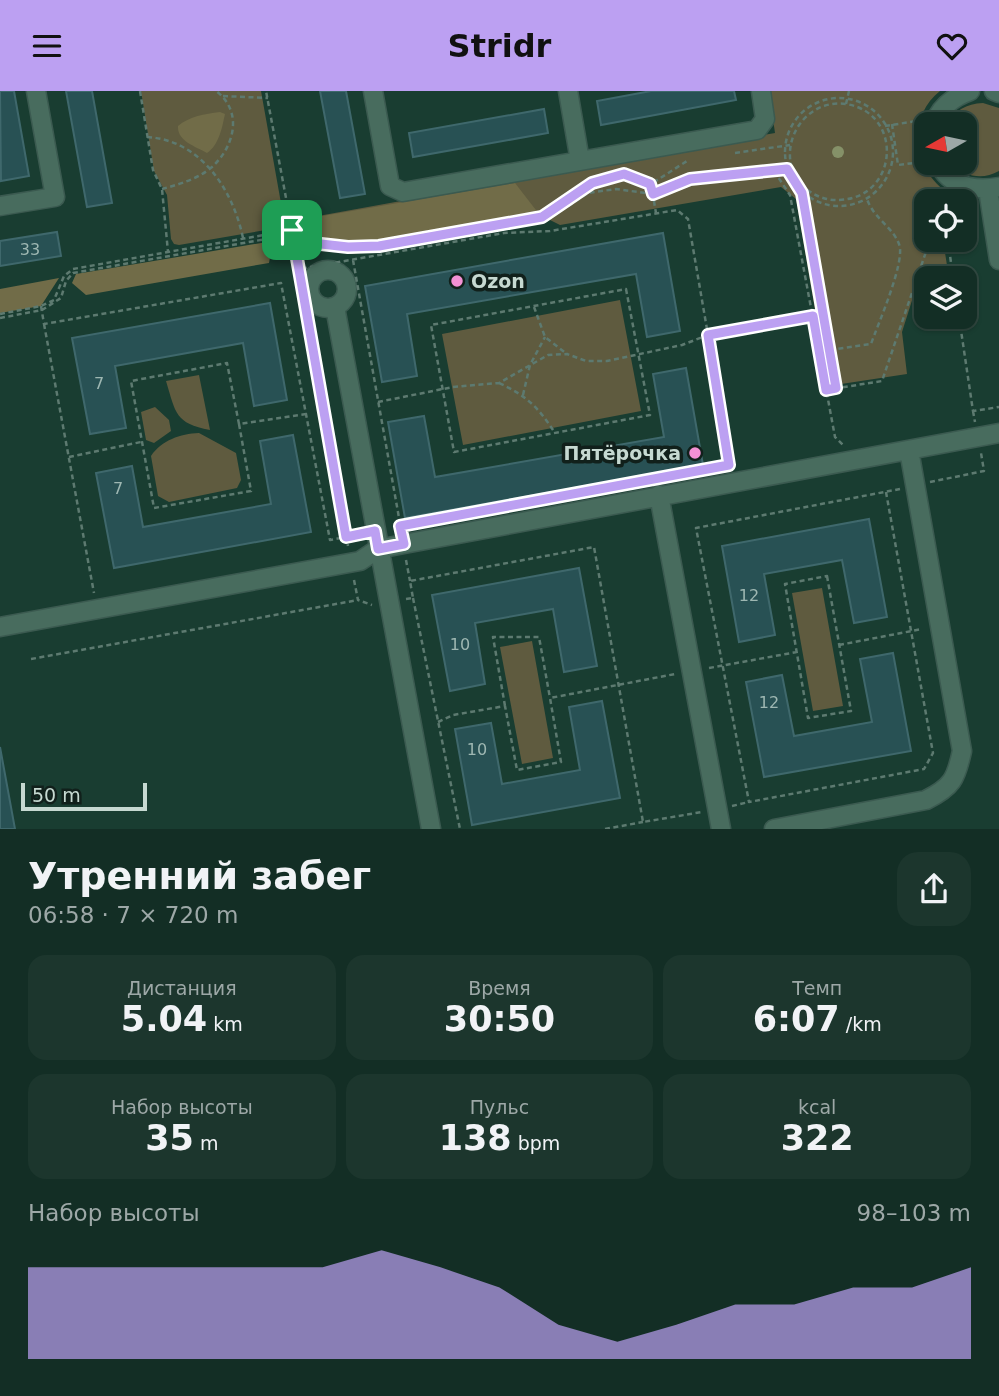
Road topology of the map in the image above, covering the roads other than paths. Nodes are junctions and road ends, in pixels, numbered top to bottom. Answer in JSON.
{"nodes":[{"id":1,"x":36,"y":91,"type":"edge"},
{"id":2,"x":373,"y":91,"type":"edge"},
{"id":3,"x":568,"y":91,"type":"edge"},
{"id":4,"x":761,"y":91,"type":"edge"},
{"id":5,"x":970,"y":91,"type":"edge"},
{"id":6,"x":994,"y":91,"type":"edge"},
{"id":7,"x":999,"y":93,"type":"edge"},
{"id":8,"x":938,"y":112,"type":"edge"},
{"id":9,"x":580,"y":161,"type":"junction"},
{"id":10,"x":948,"y":175,"type":"edge"},
{"id":11,"x":994,"y":188,"type":"edge"},
{"id":12,"x":0,"y":207,"type":"edge"},
{"id":13,"x":999,"y":260,"type":"edge"},
{"id":14,"x":335,"y":307,"type":"dead end"},
{"id":15,"x":999,"y":433,"type":"edge"},
{"id":16,"x":909,"y":450,"type":"junction"},
{"id":17,"x":659,"y":495,"type":"junction"},
{"id":18,"x":377,"y":540,"type":"junction"},
{"id":19,"x":0,"y":628,"type":"edge"},
{"id":20,"x":431,"y":829,"type":"edge"},
{"id":21,"x":721,"y":829,"type":"edge"},
{"id":22,"x":774,"y":829,"type":"edge"}],
"edges":[{"from":1,"to":12,"type":"street"},
{"from":2,"to":9,"type":"street"},
{"from":3,"to":9,"type":"street"},
{"from":4,"to":9,"type":"street"},
{"from":5,"to":8,"type":"street"},
{"from":6,"to":7,"type":"street"},
{"from":10,"to":11,"type":"street"},
{"from":11,"to":13,"type":"street"},
{"from":14,"to":18,"type":"street"},
{"from":15,"to":16,"type":"street"},
{"from":16,"to":17,"type":"street"},
{"from":16,"to":22,"type":"street"},
{"from":17,"to":18,"type":"street"},
{"from":17,"to":21,"type":"street"},
{"from":18,"to":19,"type":"street"},
{"from":18,"to":20,"type":"street"}]}
